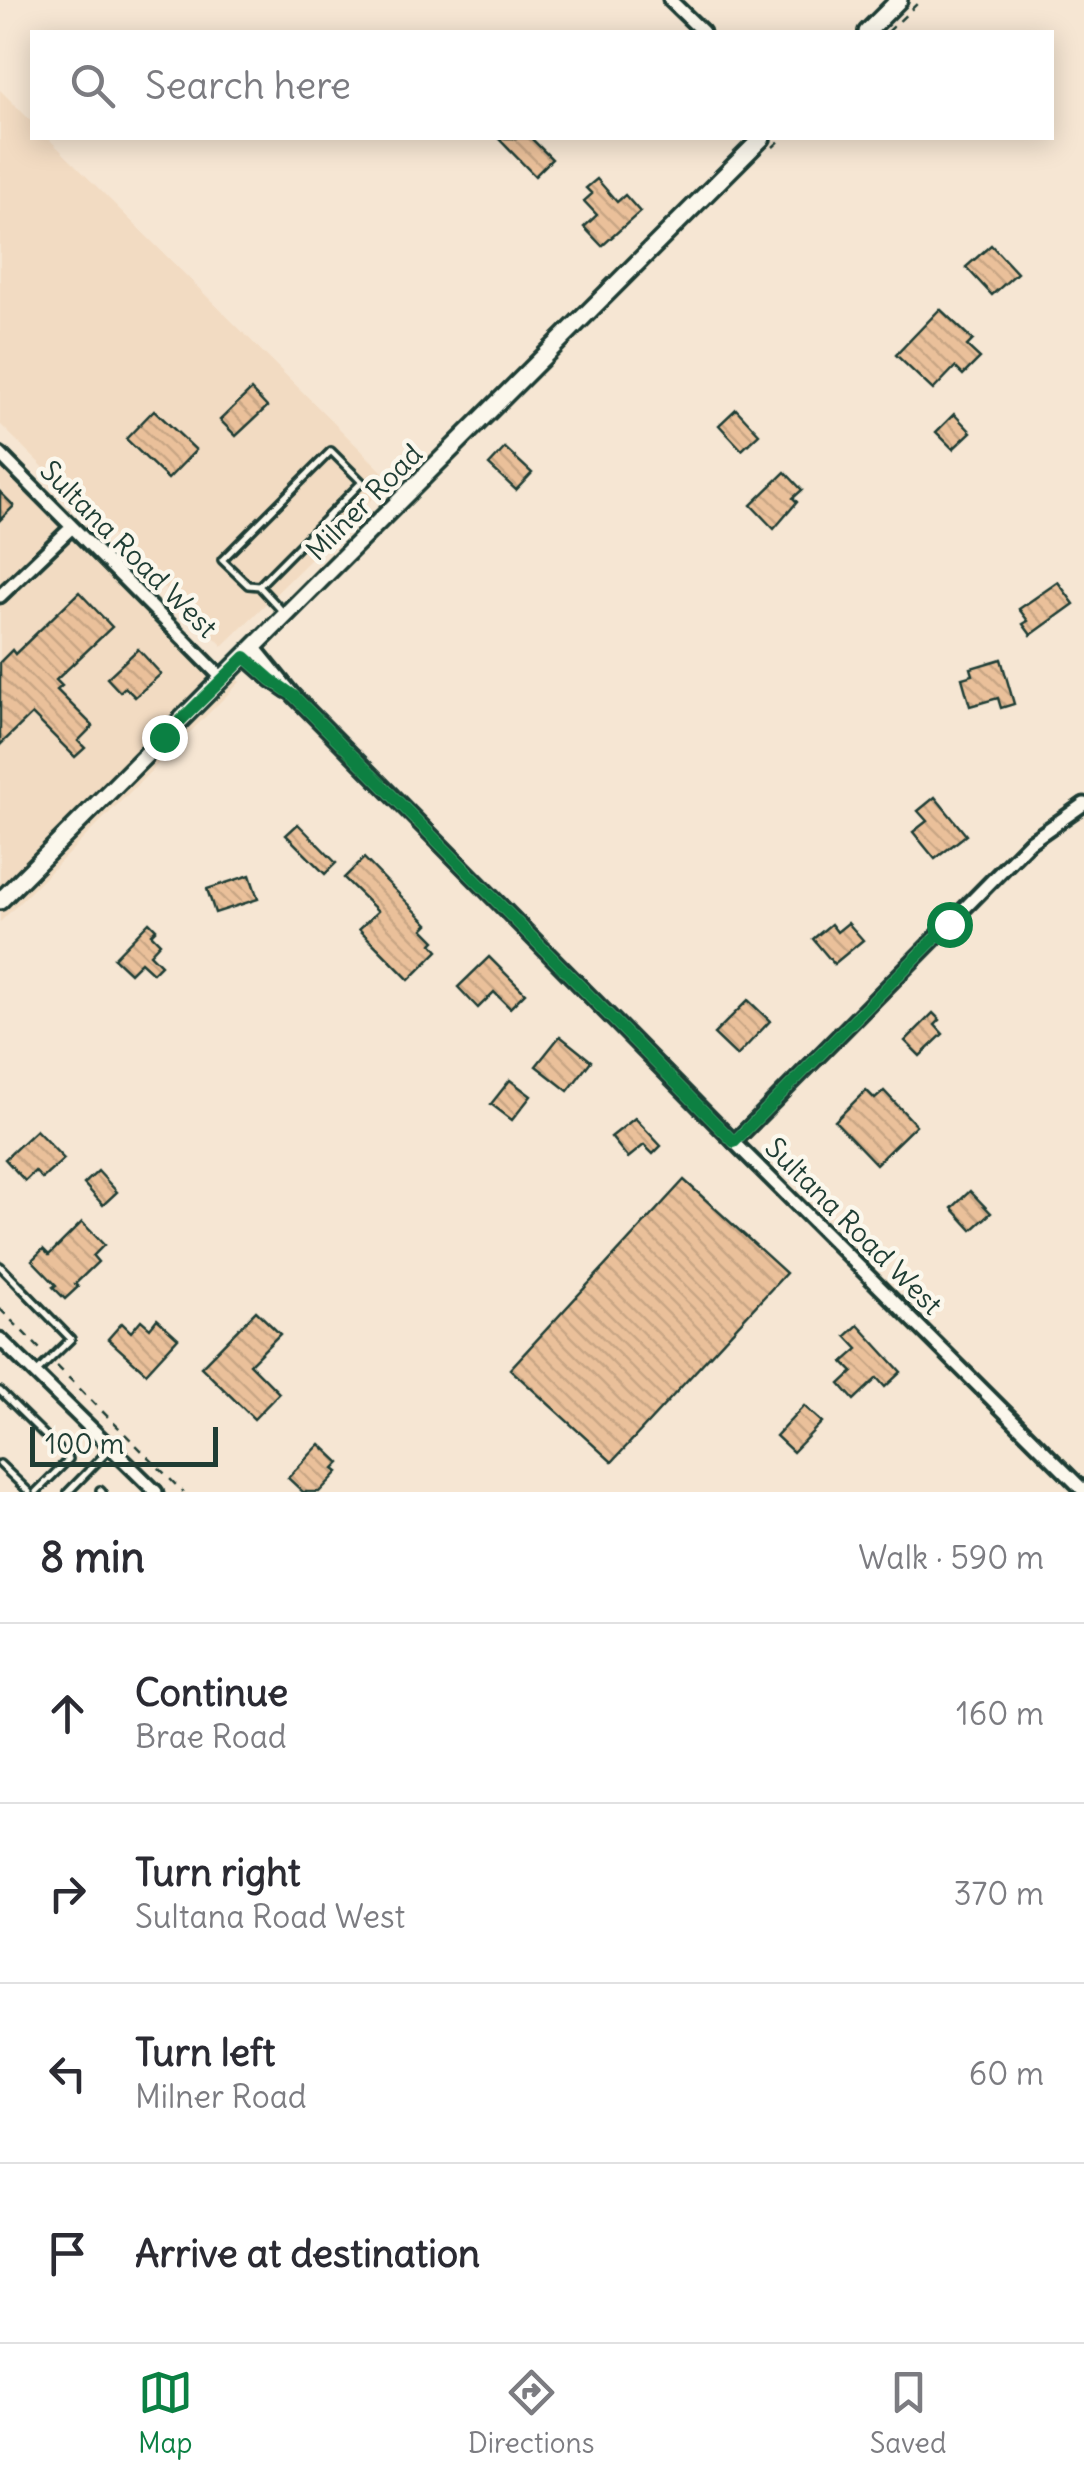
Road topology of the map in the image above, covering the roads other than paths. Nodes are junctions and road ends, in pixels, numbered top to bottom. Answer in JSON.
{"nodes":[{"id":1,"x":670,"y":0,"type":"edge"},
{"id":2,"x":899,"y":0,"type":"edge"},
{"id":3,"x":701,"y":30,"type":"edge"},
{"id":4,"x":868,"y":30,"type":"edge"},
{"id":5,"x":760,"y":140,"type":"edge"},
{"id":6,"x":0,"y":454,"type":"edge"},
{"id":7,"x":71,"y":528,"type":"junction"},
{"id":8,"x":259,"y":586,"type":"junction"},
{"id":9,"x":0,"y":596,"type":"edge"},
{"id":10,"x":286,"y":615,"type":"junction"},
{"id":11,"x":250,"y":652,"type":"junction"},
{"id":12,"x":222,"y":678,"type":"junction"},
{"id":13,"x":1084,"y":804,"type":"edge"},
{"id":14,"x":0,"y":901,"type":"edge"},
{"id":15,"x":734,"y":1142,"type":"junction"},
{"id":16,"x":0,"y":1266,"type":"edge"},
{"id":17,"x":0,"y":1338,"type":"edge"},
{"id":18,"x":35,"y":1374,"type":"junction"},
{"id":19,"x":0,"y":1391,"type":"edge"},
{"id":20,"x":111,"y":1448,"type":"junction"},
{"id":21,"x":0,"y":1464,"type":"edge"},
{"id":22,"x":32,"y":1492,"type":"edge"},
{"id":23,"x":68,"y":1492,"type":"edge"},
{"id":24,"x":156,"y":1492,"type":"edge"},
{"id":25,"x":1084,"y":1492,"type":"edge"}],
"edges":[{"from":1,"to":3,"type":"street"},
{"from":2,"to":4,"type":"street"},
{"from":5,"to":10,"type":"street","name":"Milner Road"},
{"from":6,"to":7,"type":"street","name":"Sultana Road West"},
{"from":7,"to":9,"type":"street"},
{"from":7,"to":12,"type":"street","name":"Sultana Road West"},
{"from":8,"to":8,"type":"lane"},
{"from":8,"to":10,"type":"lane"},
{"from":10,"to":11,"type":"street","name":"Milner Road"},
{"from":11,"to":12,"type":"street","name":"Milner Road"},
{"from":11,"to":15,"type":"street","name":"Sultana Road West"},
{"from":12,"to":14,"type":"street","name":"Milner Road"},
{"from":13,"to":15,"type":"street"},
{"from":15,"to":25,"type":"street","name":"Sultana Road West"},
{"from":16,"to":18,"type":"lane"},
{"from":17,"to":18,"type":"street"},
{"from":18,"to":20,"type":"street"},
{"from":19,"to":22,"type":"lane"},
{"from":20,"to":23,"type":"lane"},
{"from":20,"to":24,"type":"street"},
{"from":21,"to":22,"type":"lane"}]}
